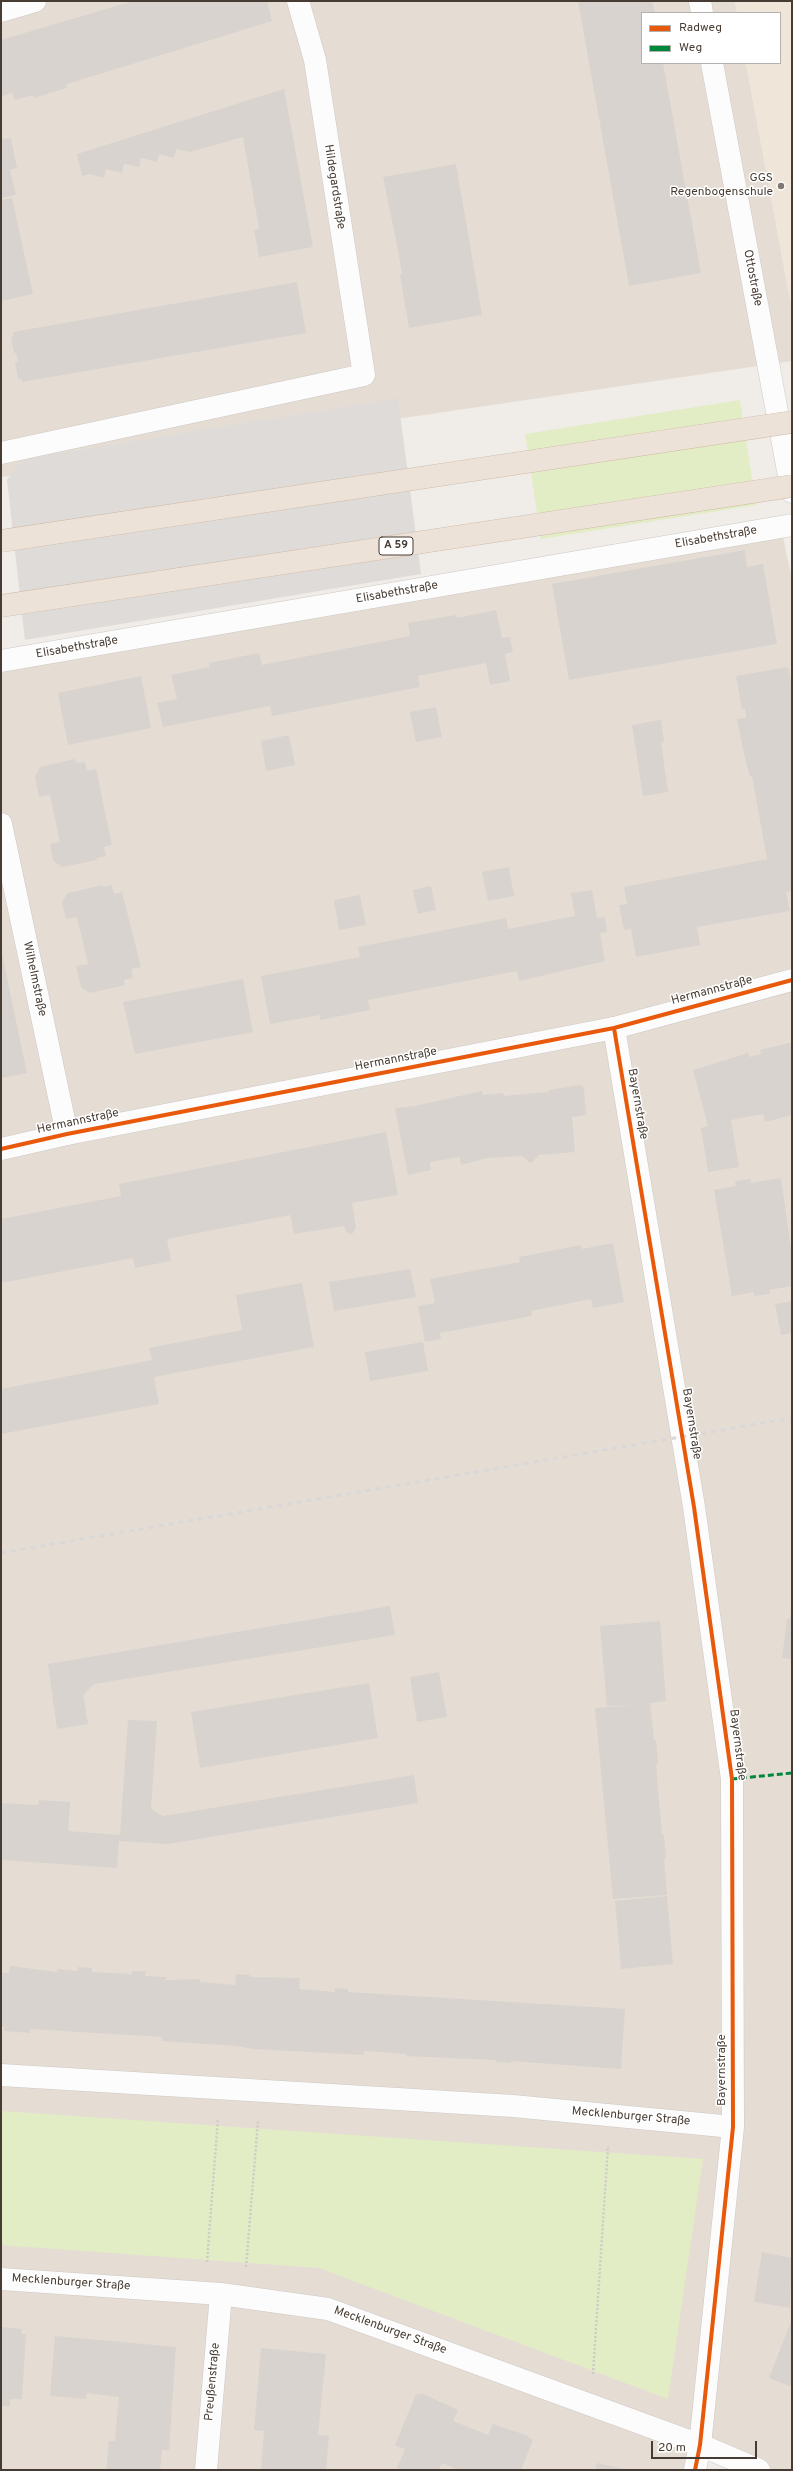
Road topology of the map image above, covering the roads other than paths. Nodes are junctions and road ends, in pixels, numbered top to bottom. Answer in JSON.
{"nodes":[{"id":1,"x":35,"y":1,"type":"edge"},
{"id":2,"x":298,"y":1,"type":"edge"},
{"id":3,"x":700,"y":1,"type":"edge"},
{"id":4,"x":1,"y":11,"type":"edge"},
{"id":5,"x":702,"y":12,"type":"edge"},
{"id":6,"x":712,"y":64,"type":"edge"},
{"id":7,"x":792,"y":422,"type":"edge"},
{"id":8,"x":1,"y":453,"type":"edge"},
{"id":9,"x":792,"y":486,"type":"edge"},
{"id":10,"x":792,"y":492,"type":"edge"},
{"id":11,"x":792,"y":525,"type":"edge"},
{"id":12,"x":1,"y":541,"type":"edge"},
{"id":13,"x":1,"y":606,"type":"edge"},
{"id":14,"x":1,"y":661,"type":"edge"},
{"id":15,"x":1,"y":824,"type":"edge"},
{"id":16,"x":792,"y":980,"type":"edge"},
{"id":17,"x":614,"y":1028,"type":"junction"},
{"id":18,"x":67,"y":1134,"type":"junction"},
{"id":19,"x":1,"y":1149,"type":"edge"},
{"id":20,"x":1,"y":2075,"type":"edge"},
{"id":21,"x":733,"y":2127,"type":"junction"},
{"id":22,"x":1,"y":2278,"type":"edge"},
{"id":23,"x":213,"y":2293,"type":"junction"},
{"id":24,"x":700,"y":2445,"type":"junction"},
{"id":25,"x":206,"y":2470,"type":"edge"},
{"id":26,"x":695,"y":2470,"type":"edge"},
{"id":27,"x":759,"y":2470,"type":"edge"}],
"edges":[{"from":1,"to":4,"type":"street"},
{"from":2,"to":8,"type":"street","name":"Hildegardstraße"},
{"from":3,"to":5,"type":"street"},
{"from":6,"to":10,"type":"street","name":"Ottostraße"},
{"from":7,"to":12,"type":"highway","bridge":true},
{"from":9,"to":13,"type":"highway","number":"A 59","bridge":true},
{"from":11,"to":14,"type":"street","name":"Elisabethstraße"},
{"from":15,"to":18,"type":"street","name":"Wilhelmstraße"},
{"from":16,"to":17,"type":"street","name":"Hermannstraße"},
{"from":17,"to":18,"type":"street","name":"Hermannstraße"},
{"from":17,"to":21,"type":"street","name":"Bayernstraße"},
{"from":18,"to":19,"type":"street","name":"Hermannstraße"},
{"from":20,"to":21,"type":"street","name":"Mecklenburger Straße"},
{"from":21,"to":24,"type":"street","name":"Bayernstraße"},
{"from":22,"to":23,"type":"street","name":"Mecklenburger Straße"},
{"from":23,"to":24,"type":"street","name":"Mecklenburger Straße"},
{"from":23,"to":25,"type":"street","name":"Preußenstraße"},
{"from":24,"to":26,"type":"street","name":"Bayernstraße"},
{"from":24,"to":27,"type":"street","name":"Mecklenburger Straße"}]}
